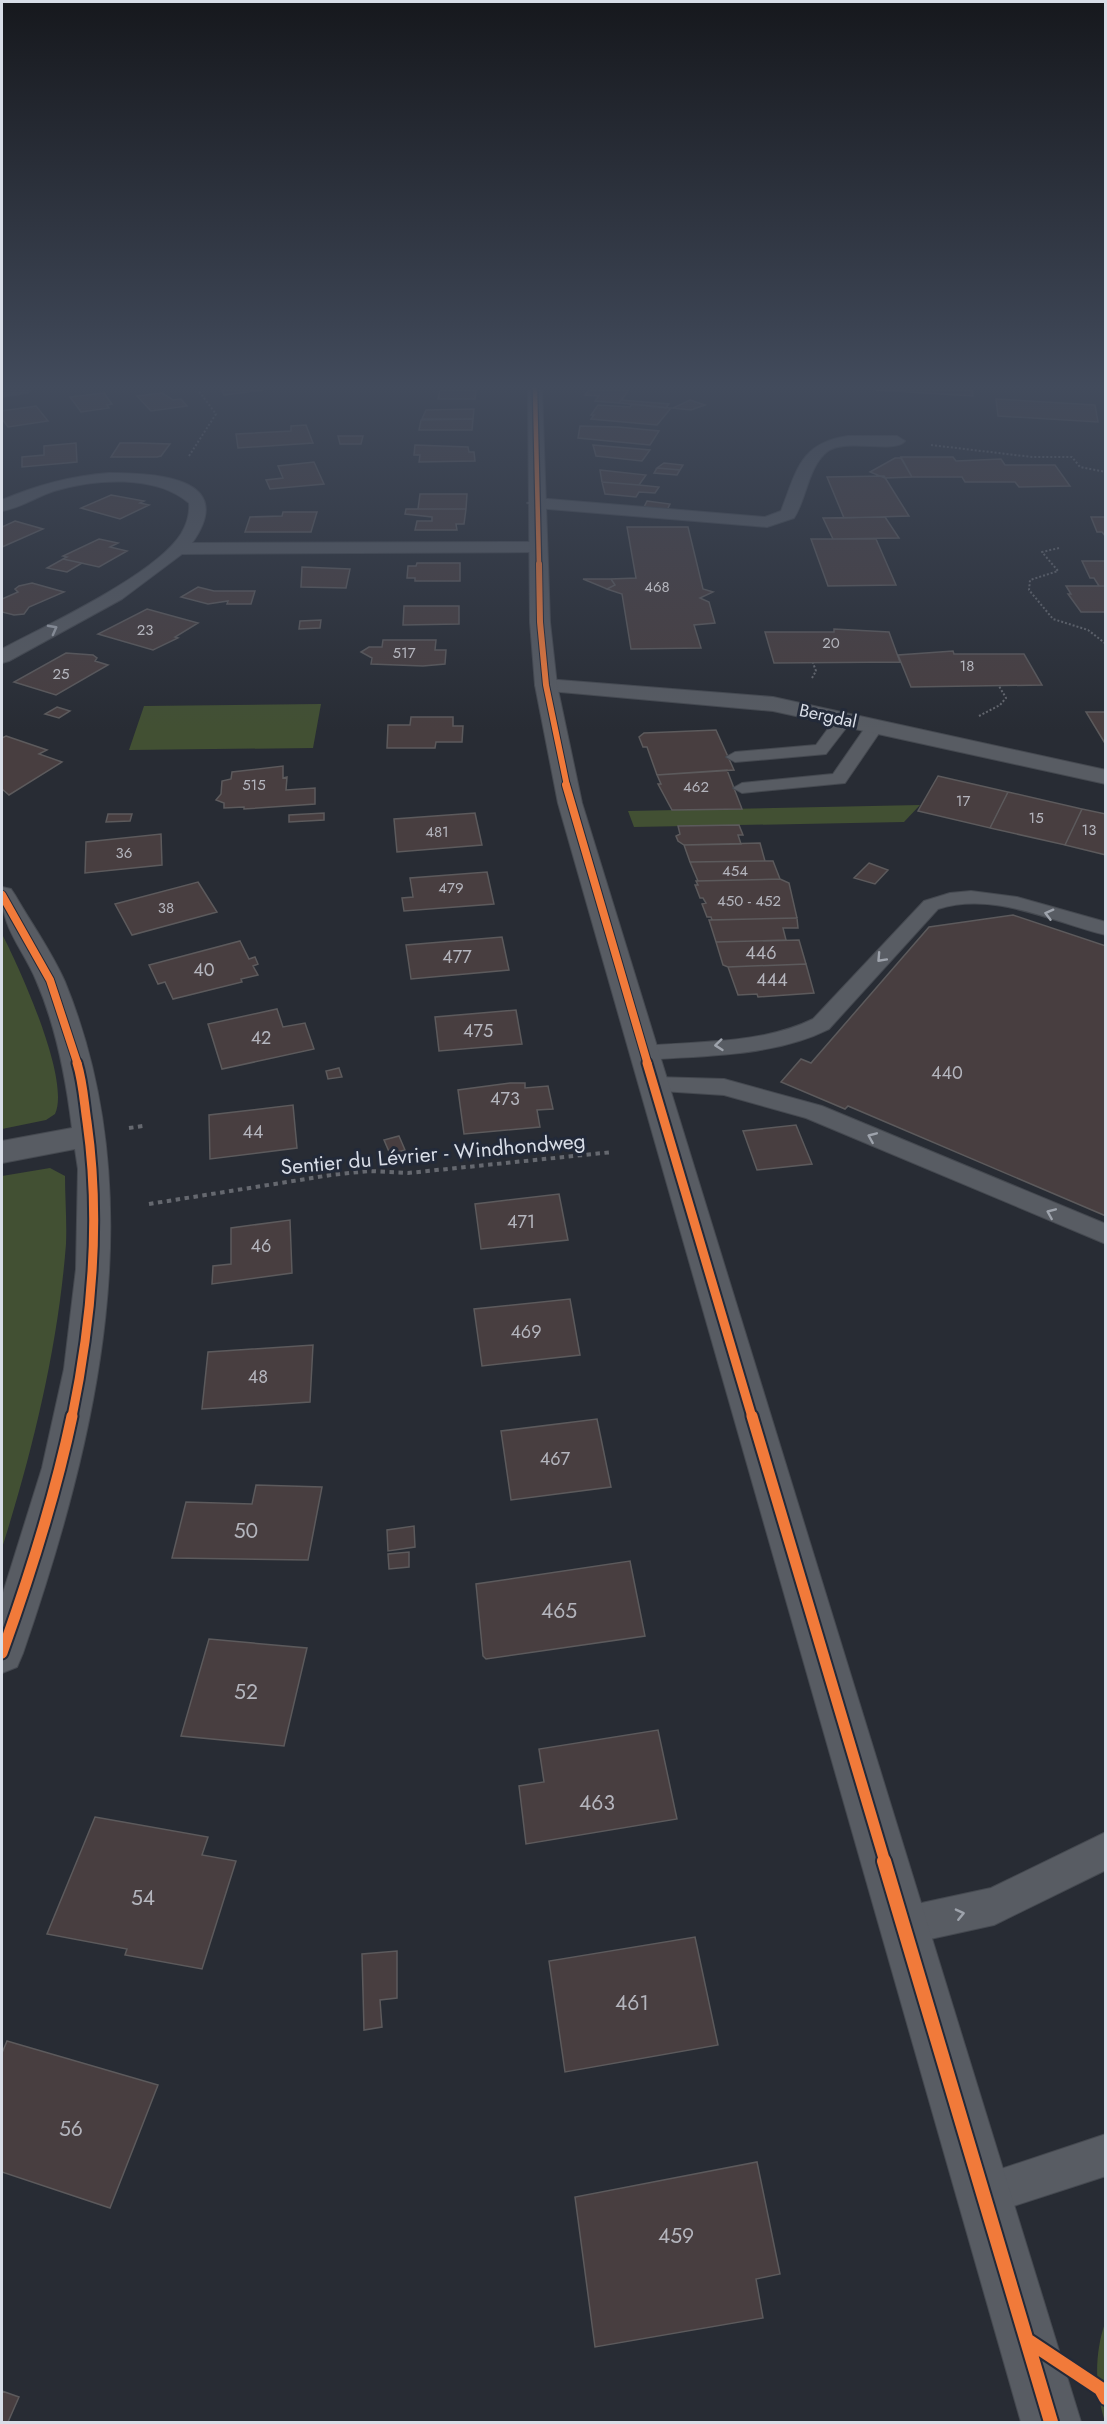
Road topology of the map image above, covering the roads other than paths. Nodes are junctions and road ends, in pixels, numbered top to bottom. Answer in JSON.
{"nodes":[{"id":1,"x":198,"y":503,"type":"edge"},
{"id":2,"x":536,"y":503,"type":"edge"},
{"id":3,"x":537,"y":503,"type":"edge"},
{"id":4,"x":792,"y":503,"type":"edge"},
{"id":5,"x":536,"y":548,"type":"junction"},
{"id":6,"x":178,"y":549,"type":"junction"},
{"id":7,"x":2,"y":657,"type":"edge"},
{"id":8,"x":546,"y":685,"type":"junction"},
{"id":9,"x":844,"y":719,"type":"junction"},
{"id":10,"x":875,"y":726,"type":"junction"},
{"id":11,"x":735,"y":757,"type":"dead end"},
{"id":12,"x":1106,"y":777,"type":"edge"},
{"id":13,"x":742,"y":788,"type":"dead end"},
{"id":14,"x":2,"y":895,"type":"edge"},
{"id":15,"x":1106,"y":929,"type":"edge"},
{"id":16,"x":649,"y":1069,"type":"junction"},
{"id":17,"x":90,"y":1136,"type":"junction"},
{"id":18,"x":2,"y":1152,"type":"edge"},
{"id":19,"x":1106,"y":1235,"type":"edge"},
{"id":20,"x":2,"y":1653,"type":"edge"},
{"id":21,"x":1106,"y":1850,"type":"edge"},
{"id":22,"x":903,"y":1926,"type":"junction"},
{"id":23,"x":1106,"y":2155,"type":"edge"},
{"id":24,"x":983,"y":2195,"type":"junction"},
{"id":25,"x":1051,"y":2422,"type":"edge"}],
"edges":[{"from":1,"to":6,"type":"street"},
{"from":2,"to":5,"type":"street"},
{"from":3,"to":4,"type":"street"},
{"from":5,"to":6,"type":"street"},
{"from":5,"to":8,"type":"street"},
{"from":7,"to":6,"type":"street","one_way":true},
{"from":8,"to":9,"type":"street","name":"Bergdal"},
{"from":8,"to":16,"type":"street"},
{"from":9,"to":10,"type":"street","name":"Bergdal"},
{"from":9,"to":11,"type":"lane"},
{"from":10,"to":12,"type":"street","name":"Bergdal"},
{"from":10,"to":13,"type":"lane"},
{"from":14,"to":17,"type":"street"},
{"from":15,"to":16,"type":"lane","one_way":true},
{"from":19,"to":16,"type":"lane","one_way":true},
{"from":16,"to":22,"type":"street"},
{"from":17,"to":18,"type":"street"},
{"from":17,"to":20,"type":"street"},
{"from":22,"to":21,"type":"lane","one_way":true},
{"from":22,"to":24,"type":"street"},
{"from":23,"to":24,"type":"lane"},
{"from":24,"to":25,"type":"street"}]}
